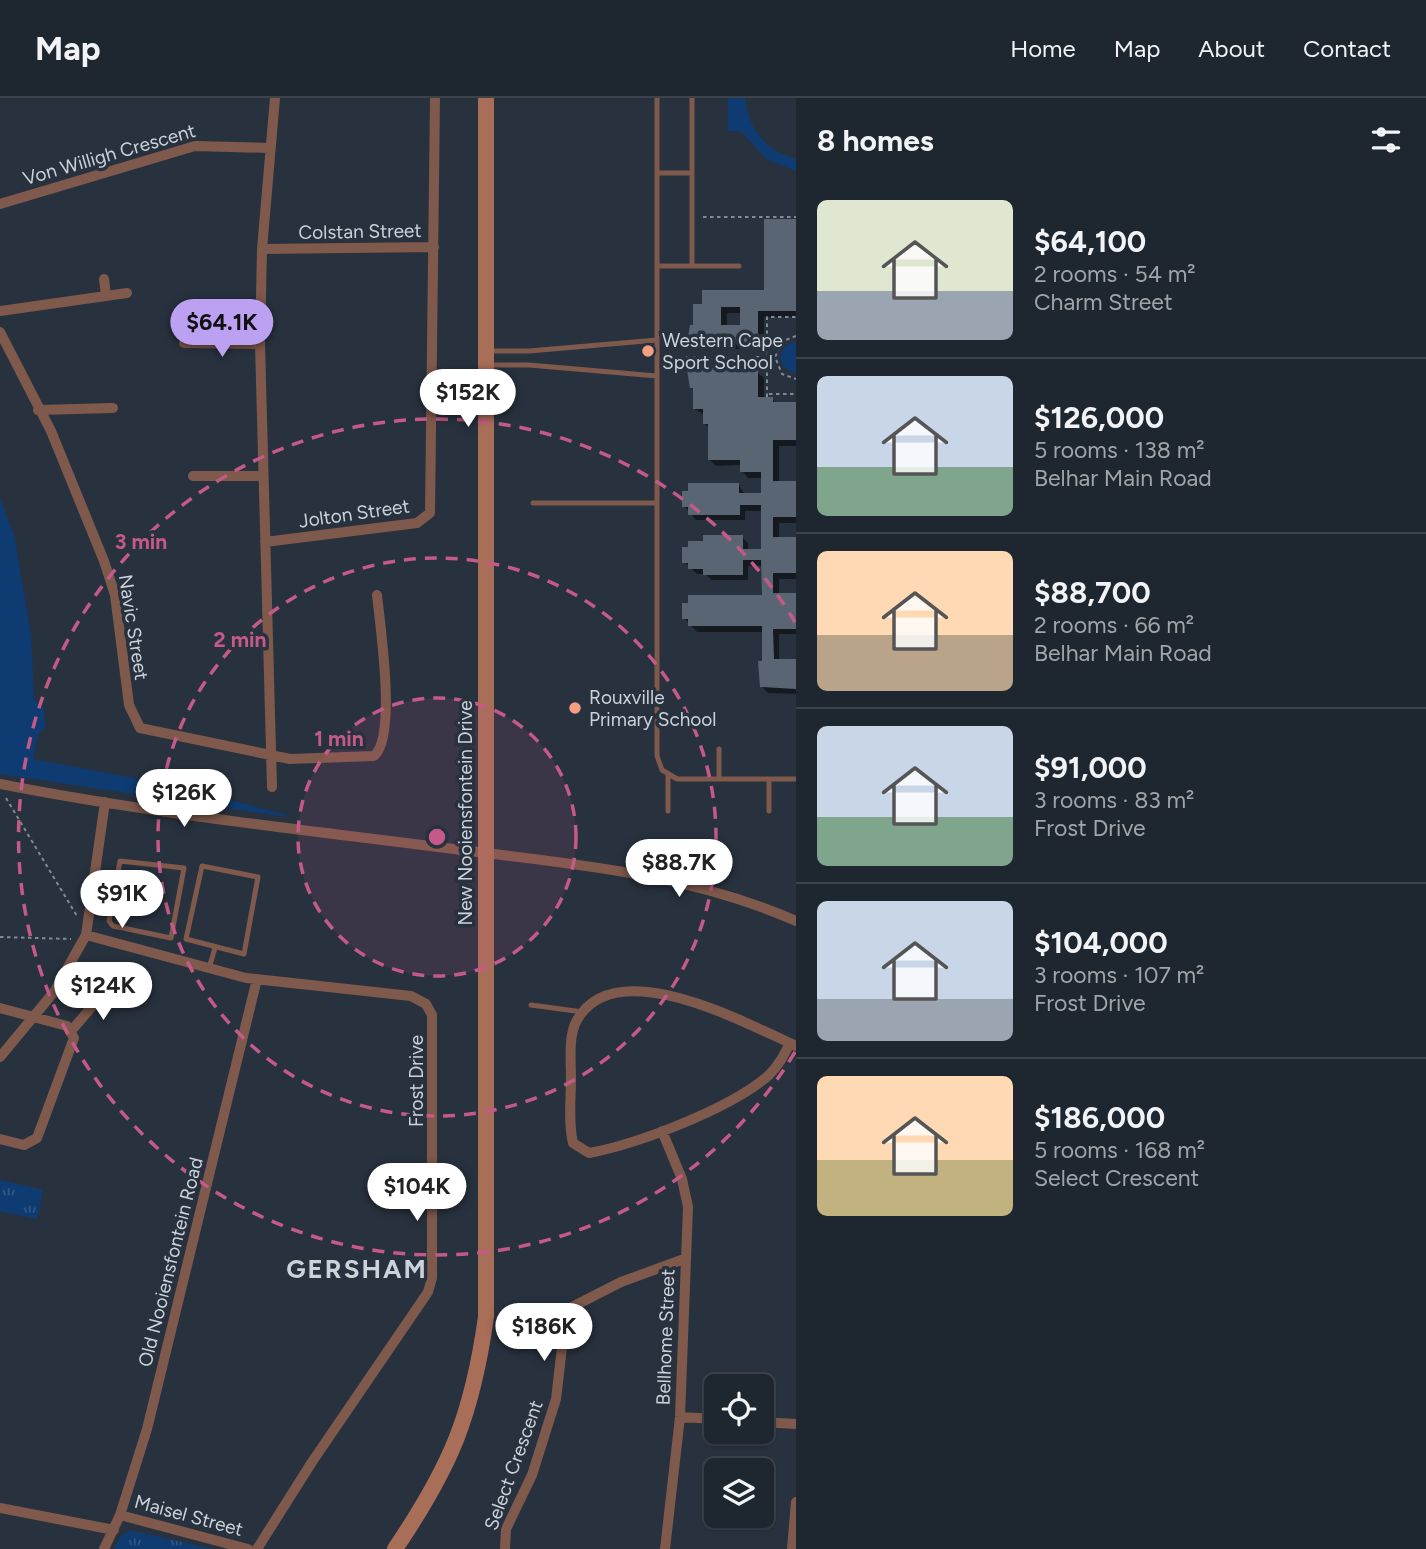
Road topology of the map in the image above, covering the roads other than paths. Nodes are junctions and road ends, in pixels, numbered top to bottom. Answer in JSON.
{"nodes":[{"id":1,"x":275,"y":98,"type":"edge"},
{"id":2,"x":435,"y":98,"type":"edge"},
{"id":3,"x":486,"y":98,"type":"edge"},
{"id":4,"x":657,"y":98,"type":"edge"},
{"id":5,"x":692,"y":98,"type":"edge"},
{"id":6,"x":270,"y":148,"type":"junction"},
{"id":7,"x":657,"y":173,"type":"junction"},
{"id":8,"x":692,"y":173,"type":"junction"},
{"id":9,"x":0,"y":204,"type":"edge"},
{"id":10,"x":434,"y":247,"type":"junction"},
{"id":11,"x":262,"y":249,"type":"junction"},
{"id":12,"x":657,"y":266,"type":"junction"},
{"id":13,"x":692,"y":266,"type":"junction"},
{"id":14,"x":739,"y":266,"type":"dead end"},
{"id":15,"x":104,"y":279,"type":"dead end"},
{"id":16,"x":127,"y":293,"type":"dead end"},
{"id":17,"x":106,"y":296,"type":"junction"},
{"id":18,"x":0,"y":312,"type":"edge"},
{"id":19,"x":0,"y":332,"type":"edge"},
{"id":20,"x":657,"y":340,"type":"junction"},
{"id":21,"x":184,"y":343,"type":"dead end"},
{"id":22,"x":260,"y":344,"type":"junction"},
{"id":23,"x":486,"y":358,"type":"junction"},
{"id":24,"x":657,"y":376,"type":"junction"},
{"id":25,"x":113,"y":408,"type":"dead end"},
{"id":26,"x":38,"y":410,"type":"junction"},
{"id":27,"x":193,"y":475,"type":"dead end"},
{"id":28,"x":262,"y":477,"type":"junction"},
{"id":29,"x":533,"y":503,"type":"dead end"},
{"id":30,"x":657,"y":503,"type":"junction"},
{"id":31,"x":265,"y":542,"type":"junction"},
{"id":32,"x":377,"y":595,"type":"dead end"},
{"id":33,"x":719,"y":749,"type":"dead end"},
{"id":34,"x":272,"y":756,"type":"junction"},
{"id":35,"x":668,"y":776,"type":"junction"},
{"id":36,"x":719,"y":779,"type":"junction"},
{"id":37,"x":769,"y":779,"type":"junction"},
{"id":38,"x":796,"y":779,"type":"edge"},
{"id":39,"x":272,"y":787,"type":"dead end"},
{"id":40,"x":1,"y":789,"type":"edge"},
{"id":41,"x":105,"y":802,"type":"junction"},
{"id":42,"x":668,"y":811,"type":"dead end"},
{"id":43,"x":769,"y":811,"type":"dead end"},
{"id":44,"x":484,"y":853,"type":"junction"},
{"id":45,"x":796,"y":921,"type":"edge"},
{"id":46,"x":85,"y":935,"type":"junction"},
{"id":47,"x":161,"y":937,"type":"junction"},
{"id":48,"x":215,"y":948,"type":"junction"},
{"id":49,"x":156,"y":955,"type":"junction"},
{"id":50,"x":209,"y":969,"type":"junction"},
{"id":51,"x":257,"y":979,"type":"junction"},
{"id":52,"x":107,"y":989,"type":"dead end"},
{"id":53,"x":531,"y":1005,"type":"dead end"},
{"id":54,"x":0,"y":1008,"type":"edge"},
{"id":55,"x":583,"y":1012,"type":"junction"},
{"id":56,"x":35,"y":1017,"type":"junction"},
{"id":57,"x":72,"y":1030,"type":"junction"},
{"id":58,"x":793,"y":1044,"type":"edge"},
{"id":59,"x":0,"y":1057,"type":"edge"},
{"id":60,"x":662,"y":1131,"type":"junction"},
{"id":61,"x":0,"y":1139,"type":"edge"},
{"id":62,"x":684,"y":1259,"type":"junction"},
{"id":63,"x":680,"y":1418,"type":"junction"},
{"id":64,"x":704,"y":1419,"type":"edge"},
{"id":65,"x":774,"y":1423,"type":"edge"},
{"id":66,"x":796,"y":1424,"type":"edge"},
{"id":67,"x":796,"y":1502,"type":"edge"},
{"id":68,"x":0,"y":1508,"type":"edge"},
{"id":69,"x":120,"y":1516,"type":"junction"},
{"id":70,"x":114,"y":1530,"type":"junction"},
{"id":71,"x":104,"y":1549,"type":"edge"},
{"id":72,"x":248,"y":1549,"type":"edge"},
{"id":73,"x":257,"y":1549,"type":"edge"},
{"id":74,"x":396,"y":1549,"type":"edge"},
{"id":75,"x":505,"y":1549,"type":"edge"},
{"id":76,"x":665,"y":1549,"type":"edge"},
{"id":77,"x":792,"y":1549,"type":"edge"}],
"edges":[{"from":1,"to":6,"type":"street"},
{"from":2,"to":10,"type":"street","name":"Colstan Street"},
{"from":3,"to":23,"type":"street","name":"New Nooiensfontein Drive"},
{"from":4,"to":7,"type":"lane"},
{"from":5,"to":8,"type":"lane"},
{"from":6,"to":9,"type":"street","name":"Von Willigh Crescent"},
{"from":6,"to":11,"type":"street"},
{"from":7,"to":8,"type":"lane"},
{"from":7,"to":12,"type":"lane"},
{"from":8,"to":13,"type":"lane"},
{"from":10,"to":11,"type":"street","name":"Colstan Street"},
{"from":10,"to":31,"type":"street","name":"Jolton Street"},
{"from":11,"to":22,"type":"street"},
{"from":12,"to":13,"type":"lane"},
{"from":12,"to":20,"type":"lane"},
{"from":13,"to":14,"type":"lane"},
{"from":15,"to":17,"type":"street"},
{"from":16,"to":17,"type":"street"},
{"from":17,"to":18,"type":"street"},
{"from":19,"to":26,"type":"street","name":"Navic Street"},
{"from":20,"to":23,"type":"lane"},
{"from":20,"to":24,"type":"lane"},
{"from":21,"to":22,"type":"street"},
{"from":22,"to":28,"type":"street"},
{"from":23,"to":24,"type":"lane"},
{"from":23,"to":44,"type":"street","name":"New Nooiensfontein Drive"},
{"from":24,"to":30,"type":"lane"},
{"from":25,"to":26,"type":"street"},
{"from":26,"to":34,"type":"street","name":"Navic Street"},
{"from":27,"to":28,"type":"street"},
{"from":28,"to":31,"type":"street"},
{"from":29,"to":30,"type":"lane"},
{"from":30,"to":35,"type":"lane"},
{"from":31,"to":34,"type":"street"},
{"from":32,"to":34,"type":"street","name":"Navic Street"},
{"from":33,"to":36,"type":"lane"},
{"from":34,"to":39,"type":"street"},
{"from":35,"to":36,"type":"lane"},
{"from":35,"to":42,"type":"lane"},
{"from":36,"to":37,"type":"lane"},
{"from":37,"to":38,"type":"lane"},
{"from":37,"to":43,"type":"lane"},
{"from":40,"to":41,"type":"street"},
{"from":41,"to":44,"type":"street"},
{"from":41,"to":46,"type":"street"},
{"from":44,"to":45,"type":"street"},
{"from":44,"to":74,"type":"street","name":"New Nooiensfontein Drive"},
{"from":46,"to":49,"type":"street","name":"Frost Drive"},
{"from":46,"to":56,"type":"street"},
{"from":47,"to":47,"type":"lane"},
{"from":47,"to":49,"type":"lane"},
{"from":48,"to":48,"type":"lane"},
{"from":48,"to":50,"type":"lane"},
{"from":49,"to":50,"type":"street","name":"Frost Drive"},
{"from":50,"to":51,"type":"street","name":"Frost Drive"},
{"from":51,"to":69,"type":"street","name":"Old Nooiensfontein Road"},
{"from":51,"to":73,"type":"street","name":"Frost Drive"},
{"from":52,"to":57,"type":"street"},
{"from":53,"to":55,"type":"lane"},
{"from":54,"to":56,"type":"street"},
{"from":55,"to":58,"type":"street"},
{"from":55,"to":60,"type":"street"},
{"from":56,"to":57,"type":"street"},
{"from":56,"to":59,"type":"street"},
{"from":57,"to":61,"type":"street"},
{"from":58,"to":60,"type":"street"},
{"from":60,"to":62,"type":"street","name":"Bellhome Street"},
{"from":62,"to":63,"type":"street","name":"Bellhome Street"},
{"from":62,"to":75,"type":"street","name":"Select Crescent"},
{"from":63,"to":64,"type":"street"},
{"from":63,"to":76,"type":"street","name":"Bellhome Street"},
{"from":65,"to":66,"type":"street"},
{"from":67,"to":77,"type":"street"},
{"from":68,"to":70,"type":"street"},
{"from":69,"to":70,"type":"street","name":"Old Nooiensfontein Road"},
{"from":69,"to":72,"type":"street","name":"Maisel Street"},
{"from":70,"to":71,"type":"street","name":"Old Nooiensfontein Road"}]}
